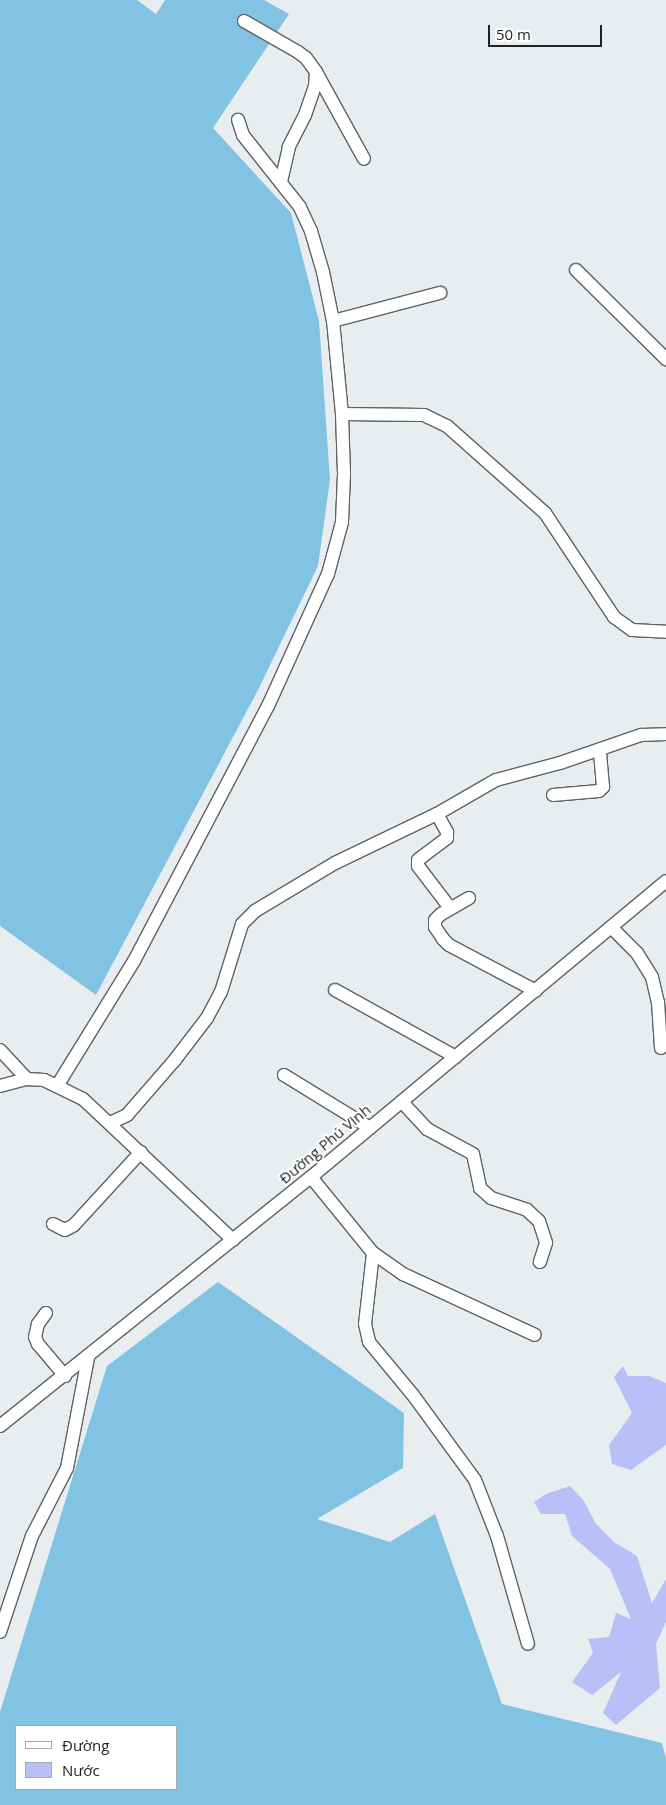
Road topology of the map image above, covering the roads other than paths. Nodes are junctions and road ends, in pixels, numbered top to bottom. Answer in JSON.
{"nodes":[{"id":1,"x":244,"y":21,"type":"dead end"},
{"id":2,"x":316,"y":72,"type":"junction"},
{"id":3,"x":238,"y":120,"type":"dead end"},
{"id":4,"x":364,"y":159,"type":"dead end"},
{"id":5,"x":281,"y":181,"type":"junction"},
{"id":6,"x":576,"y":270,"type":"dead end"},
{"id":7,"x":440,"y":293,"type":"dead end"},
{"id":8,"x":333,"y":321,"type":"junction"},
{"id":9,"x":666,"y":359,"type":"edge"},
{"id":10,"x":342,"y":414,"type":"junction"},
{"id":11,"x":666,"y":632,"type":"edge"},
{"id":12,"x":666,"y":734,"type":"edge"},
{"id":13,"x":600,"y":749,"type":"junction"},
{"id":14,"x":553,"y":795,"type":"dead end"},
{"id":15,"x":437,"y":814,"type":"junction"},
{"id":16,"x":666,"y":881,"type":"edge"},
{"id":17,"x":469,"y":898,"type":"dead end"},
{"id":18,"x":450,"y":908,"type":"junction"},
{"id":19,"x":611,"y":927,"type":"junction"},
{"id":20,"x":335,"y":990,"type":"dead end"},
{"id":21,"x":536,"y":991,"type":"junction"},
{"id":22,"x":661,"y":1048,"type":"dead end"},
{"id":23,"x":0,"y":1050,"type":"edge"},
{"id":24,"x":456,"y":1057,"type":"junction"},
{"id":25,"x":284,"y":1075,"type":"dead end"},
{"id":26,"x":27,"y":1079,"type":"junction"},
{"id":27,"x":0,"y":1086,"type":"edge"},
{"id":28,"x":57,"y":1086,"type":"junction"},
{"id":29,"x":402,"y":1102,"type":"junction"},
{"id":30,"x":110,"y":1123,"type":"junction"},
{"id":31,"x":370,"y":1128,"type":"junction"},
{"id":32,"x":141,"y":1152,"type":"junction"},
{"id":33,"x":311,"y":1177,"type":"junction"},
{"id":34,"x":53,"y":1224,"type":"dead end"},
{"id":35,"x":234,"y":1240,"type":"junction"},
{"id":36,"x":373,"y":1253,"type":"junction"},
{"id":37,"x":540,"y":1262,"type":"dead end"},
{"id":38,"x":46,"y":1313,"type":"dead end"},
{"id":39,"x":535,"y":1335,"type":"dead end"},
{"id":40,"x":88,"y":1358,"type":"junction"},
{"id":41,"x":65,"y":1376,"type":"junction"},
{"id":42,"x":0,"y":1426,"type":"edge"},
{"id":43,"x":4,"y":1603,"type":"edge"},
{"id":44,"x":0,"y":1632,"type":"edge"},
{"id":45,"x":528,"y":1644,"type":"dead end"}],
"edges":[{"from":1,"to":2,"type":"street"},
{"from":2,"to":4,"type":"street"},
{"from":2,"to":5,"type":"street"},
{"from":3,"to":5,"type":"street"},
{"from":5,"to":8,"type":"street"},
{"from":6,"to":9,"type":"street"},
{"from":7,"to":8,"type":"street"},
{"from":8,"to":10,"type":"street"},
{"from":10,"to":11,"type":"street"},
{"from":10,"to":28,"type":"street"},
{"from":12,"to":13,"type":"street"},
{"from":13,"to":14,"type":"street"},
{"from":13,"to":15,"type":"street"},
{"from":15,"to":18,"type":"street"},
{"from":15,"to":30,"type":"street"},
{"from":16,"to":19,"type":"street","name":"Đường Phú Vinh"},
{"from":17,"to":18,"type":"street"},
{"from":18,"to":21,"type":"street"},
{"from":19,"to":21,"type":"street","name":"Đường Phú Vinh"},
{"from":19,"to":22,"type":"street"},
{"from":20,"to":24,"type":"street"},
{"from":21,"to":24,"type":"street","name":"Đường Phú Vinh"},
{"from":23,"to":26,"type":"street"},
{"from":24,"to":29,"type":"street","name":"Đường Phú Vinh"},
{"from":25,"to":31,"type":"street"},
{"from":26,"to":27,"type":"street"},
{"from":26,"to":28,"type":"street"},
{"from":28,"to":30,"type":"street"},
{"from":29,"to":31,"type":"street","name":"Đường Phú Vinh"},
{"from":29,"to":37,"type":"street"},
{"from":30,"to":32,"type":"street"},
{"from":31,"to":33,"type":"street","name":"Đường Phú Vinh"},
{"from":32,"to":34,"type":"street"},
{"from":32,"to":35,"type":"street"},
{"from":33,"to":35,"type":"street","name":"Đường Phú Vinh"},
{"from":33,"to":36,"type":"street"},
{"from":35,"to":40,"type":"street","name":"Đường Phú Vinh"},
{"from":36,"to":39,"type":"street"},
{"from":36,"to":45,"type":"street"},
{"from":38,"to":41,"type":"street"},
{"from":40,"to":41,"type":"street","name":"Đường Phú Vinh"},
{"from":40,"to":43,"type":"street"},
{"from":41,"to":42,"type":"street","name":"Đường Phú Vinh"},
{"from":43,"to":44,"type":"street"}]}
